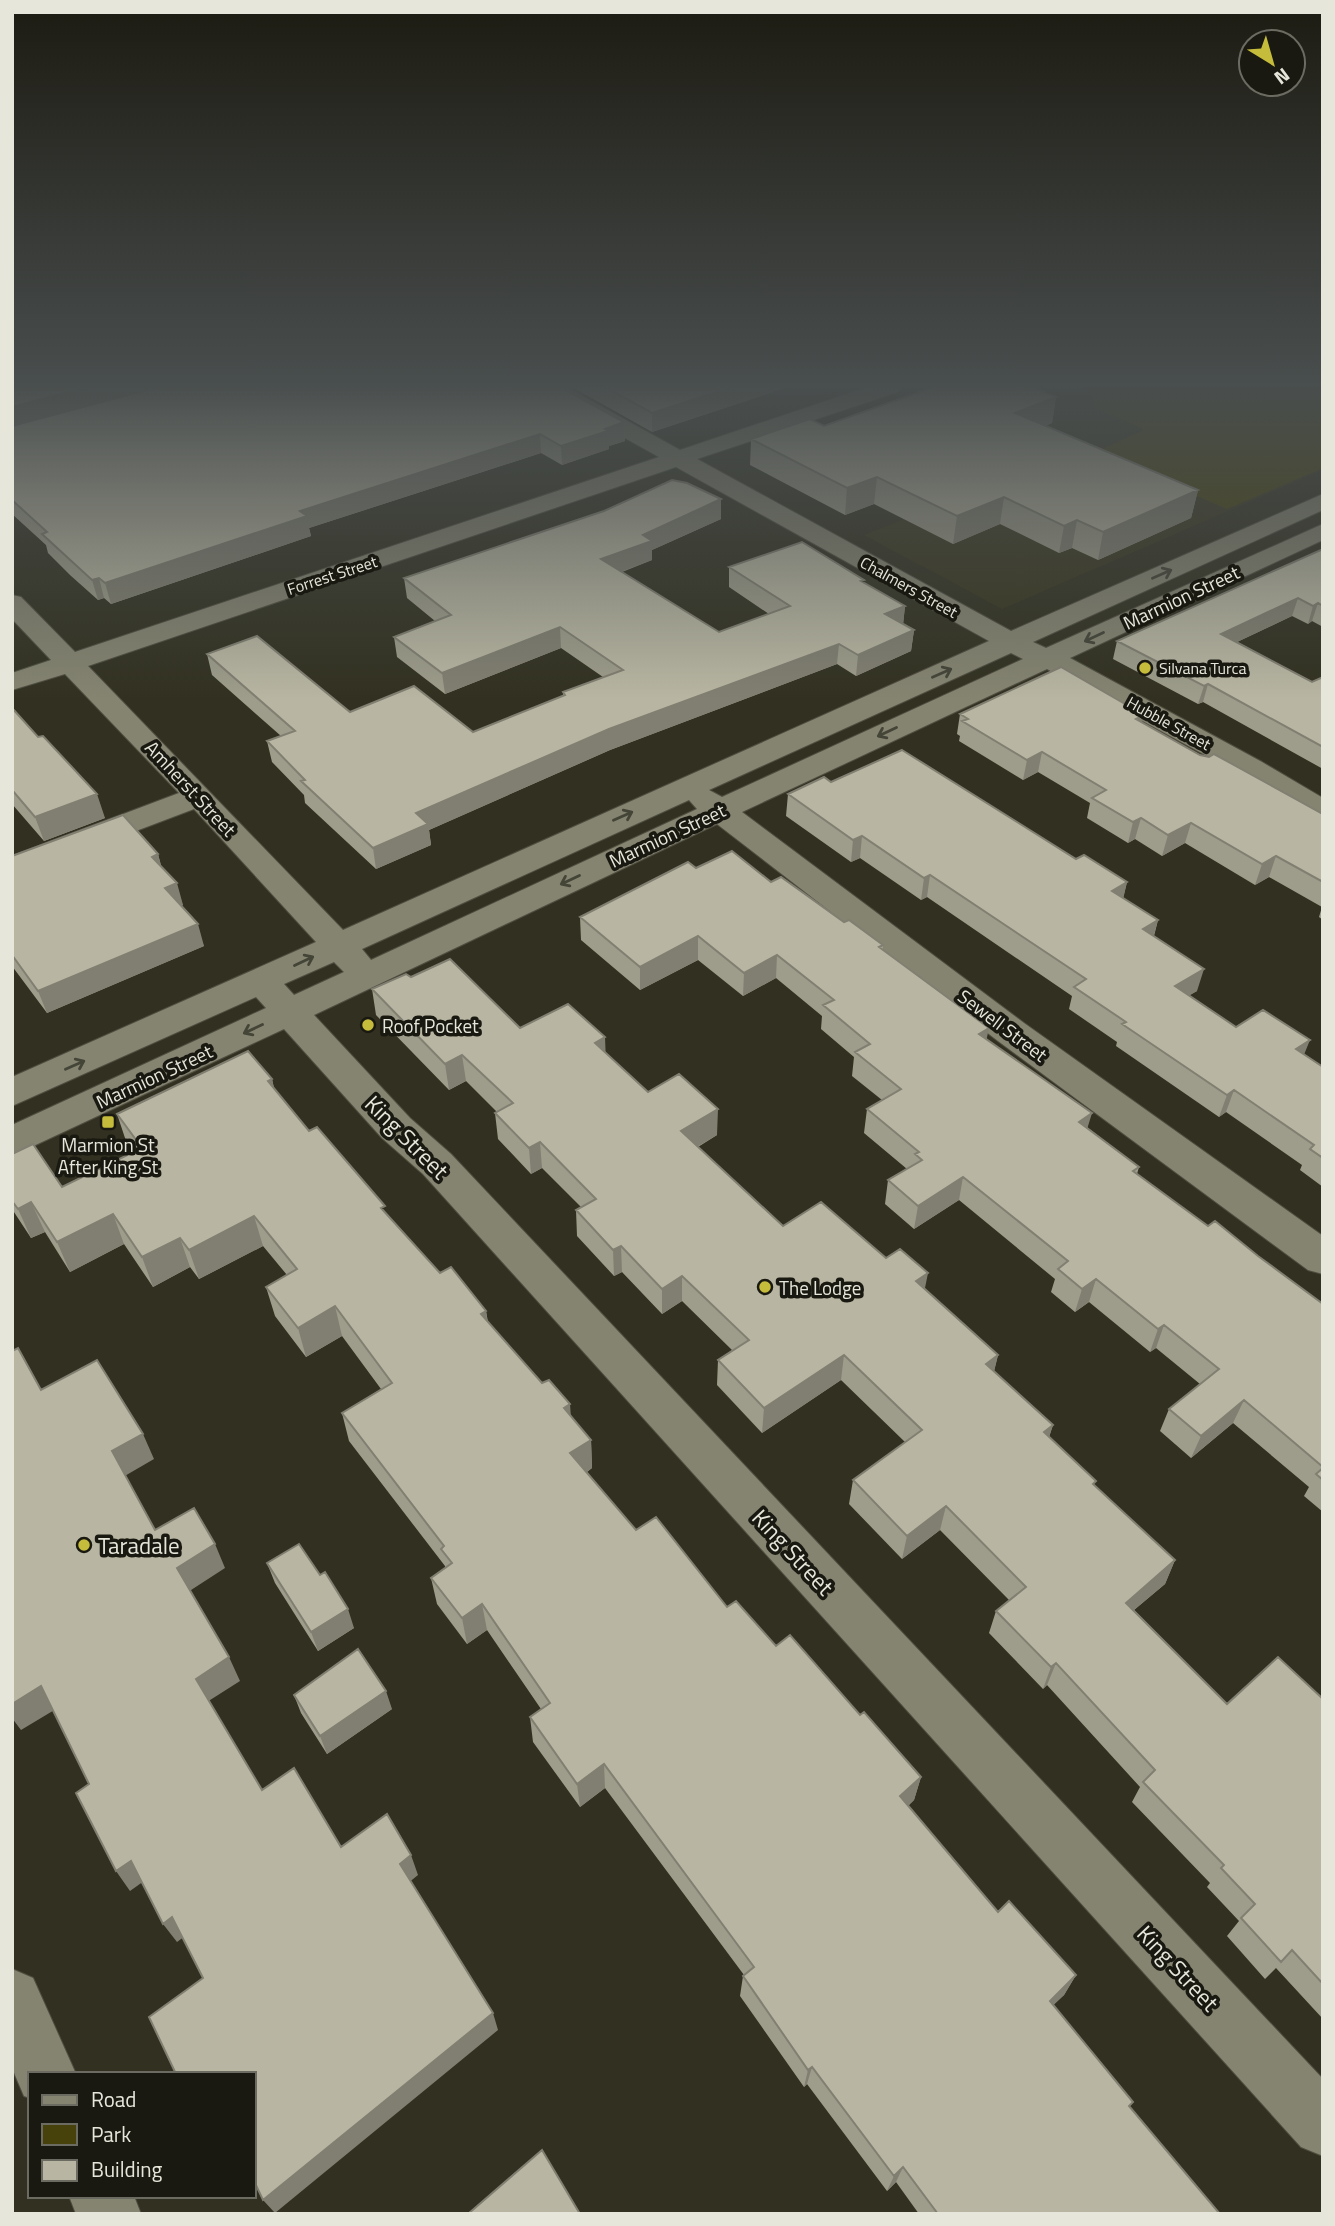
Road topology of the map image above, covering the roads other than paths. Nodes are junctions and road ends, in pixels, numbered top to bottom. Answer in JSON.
{"nodes":[{"id":1,"x":583,"y":491,"type":"edge"},
{"id":2,"x":740,"y":491,"type":"edge"},
{"id":3,"x":1323,"y":501,"type":"edge"},
{"id":4,"x":1278,"y":522,"type":"junction"},
{"id":5,"x":1319,"y":536,"type":"edge"},
{"id":6,"x":12,"y":603,"type":"edge"},
{"id":7,"x":1010,"y":642,"type":"junction"},
{"id":8,"x":1045,"y":659,"type":"junction"},
{"id":9,"x":71,"y":662,"type":"junction"},
{"id":10,"x":12,"y":681,"type":"edge"},
{"id":11,"x":688,"y":787,"type":"junction"},
{"id":12,"x":199,"y":796,"type":"junction"},
{"id":13,"x":720,"y":811,"type":"junction"},
{"id":14,"x":1323,"y":812,"type":"edge"},
{"id":15,"x":12,"y":868,"type":"edge"},
{"id":16,"x":339,"y":946,"type":"junction"},
{"id":17,"x":368,"y":975,"type":"junction"},
{"id":18,"x":275,"y":997,"type":"junction"},
{"id":19,"x":12,"y":1093,"type":"edge"},
{"id":20,"x":12,"y":1142,"type":"edge"},
{"id":21,"x":1323,"y":1258,"type":"edge"},
{"id":22,"x":12,"y":1998,"type":"edge"},
{"id":23,"x":45,"y":2072,"type":"edge"},
{"id":24,"x":1323,"y":2125,"type":"edge"},
{"id":25,"x":102,"y":2198,"type":"edge"},
{"id":26,"x":109,"y":2214,"type":"edge"}],
"edges":[{"from":1,"to":9,"type":"street","name":"Forrest Street"},
{"from":2,"to":7,"type":"street","name":"Chalmers Street"},
{"from":3,"to":4,"type":"street","name":"Marmion Street"},
{"from":4,"to":5,"type":"street"},
{"from":7,"to":4,"type":"street","name":"Marmion Street","one_way":true},
{"from":5,"to":8,"type":"street","name":"Marmion Street","one_way":true},
{"from":6,"to":9,"type":"street","name":"Amherst Street"},
{"from":7,"to":8,"type":"street","name":"Hubble Street"},
{"from":11,"to":7,"type":"street","name":"Marmion Street","one_way":true},
{"from":8,"to":13,"type":"street","name":"Marmion Street","one_way":true},
{"from":8,"to":14,"type":"street","name":"Hubble Street"},
{"from":9,"to":10,"type":"street","name":"Forrest Street"},
{"from":9,"to":12,"type":"street","name":"Amherst Street"},
{"from":11,"to":13,"type":"street","name":"Sewell Street"},
{"from":16,"to":11,"type":"street","name":"Marmion Street","one_way":true},
{"from":12,"to":15,"type":"street"},
{"from":12,"to":16,"type":"street","name":"Amherst Street"},
{"from":13,"to":17,"type":"street","name":"Marmion Street","one_way":true},
{"from":13,"to":21,"type":"street","name":"Sewell Street"},
{"from":16,"to":17,"type":"street","name":"Amherst Street"},
{"from":18,"to":16,"type":"street","name":"Marmion Street","one_way":true},
{"from":17,"to":18,"type":"street","name":"Marmion Street"},
{"from":19,"to":18,"type":"street","name":"Marmion Street","one_way":true},
{"from":18,"to":20,"type":"street","name":"Marmion Street","one_way":true},
{"from":18,"to":24,"type":"street","name":"King Street"},
{"from":22,"to":23,"type":"street"},
{"from":25,"to":26,"type":"street"}]}
